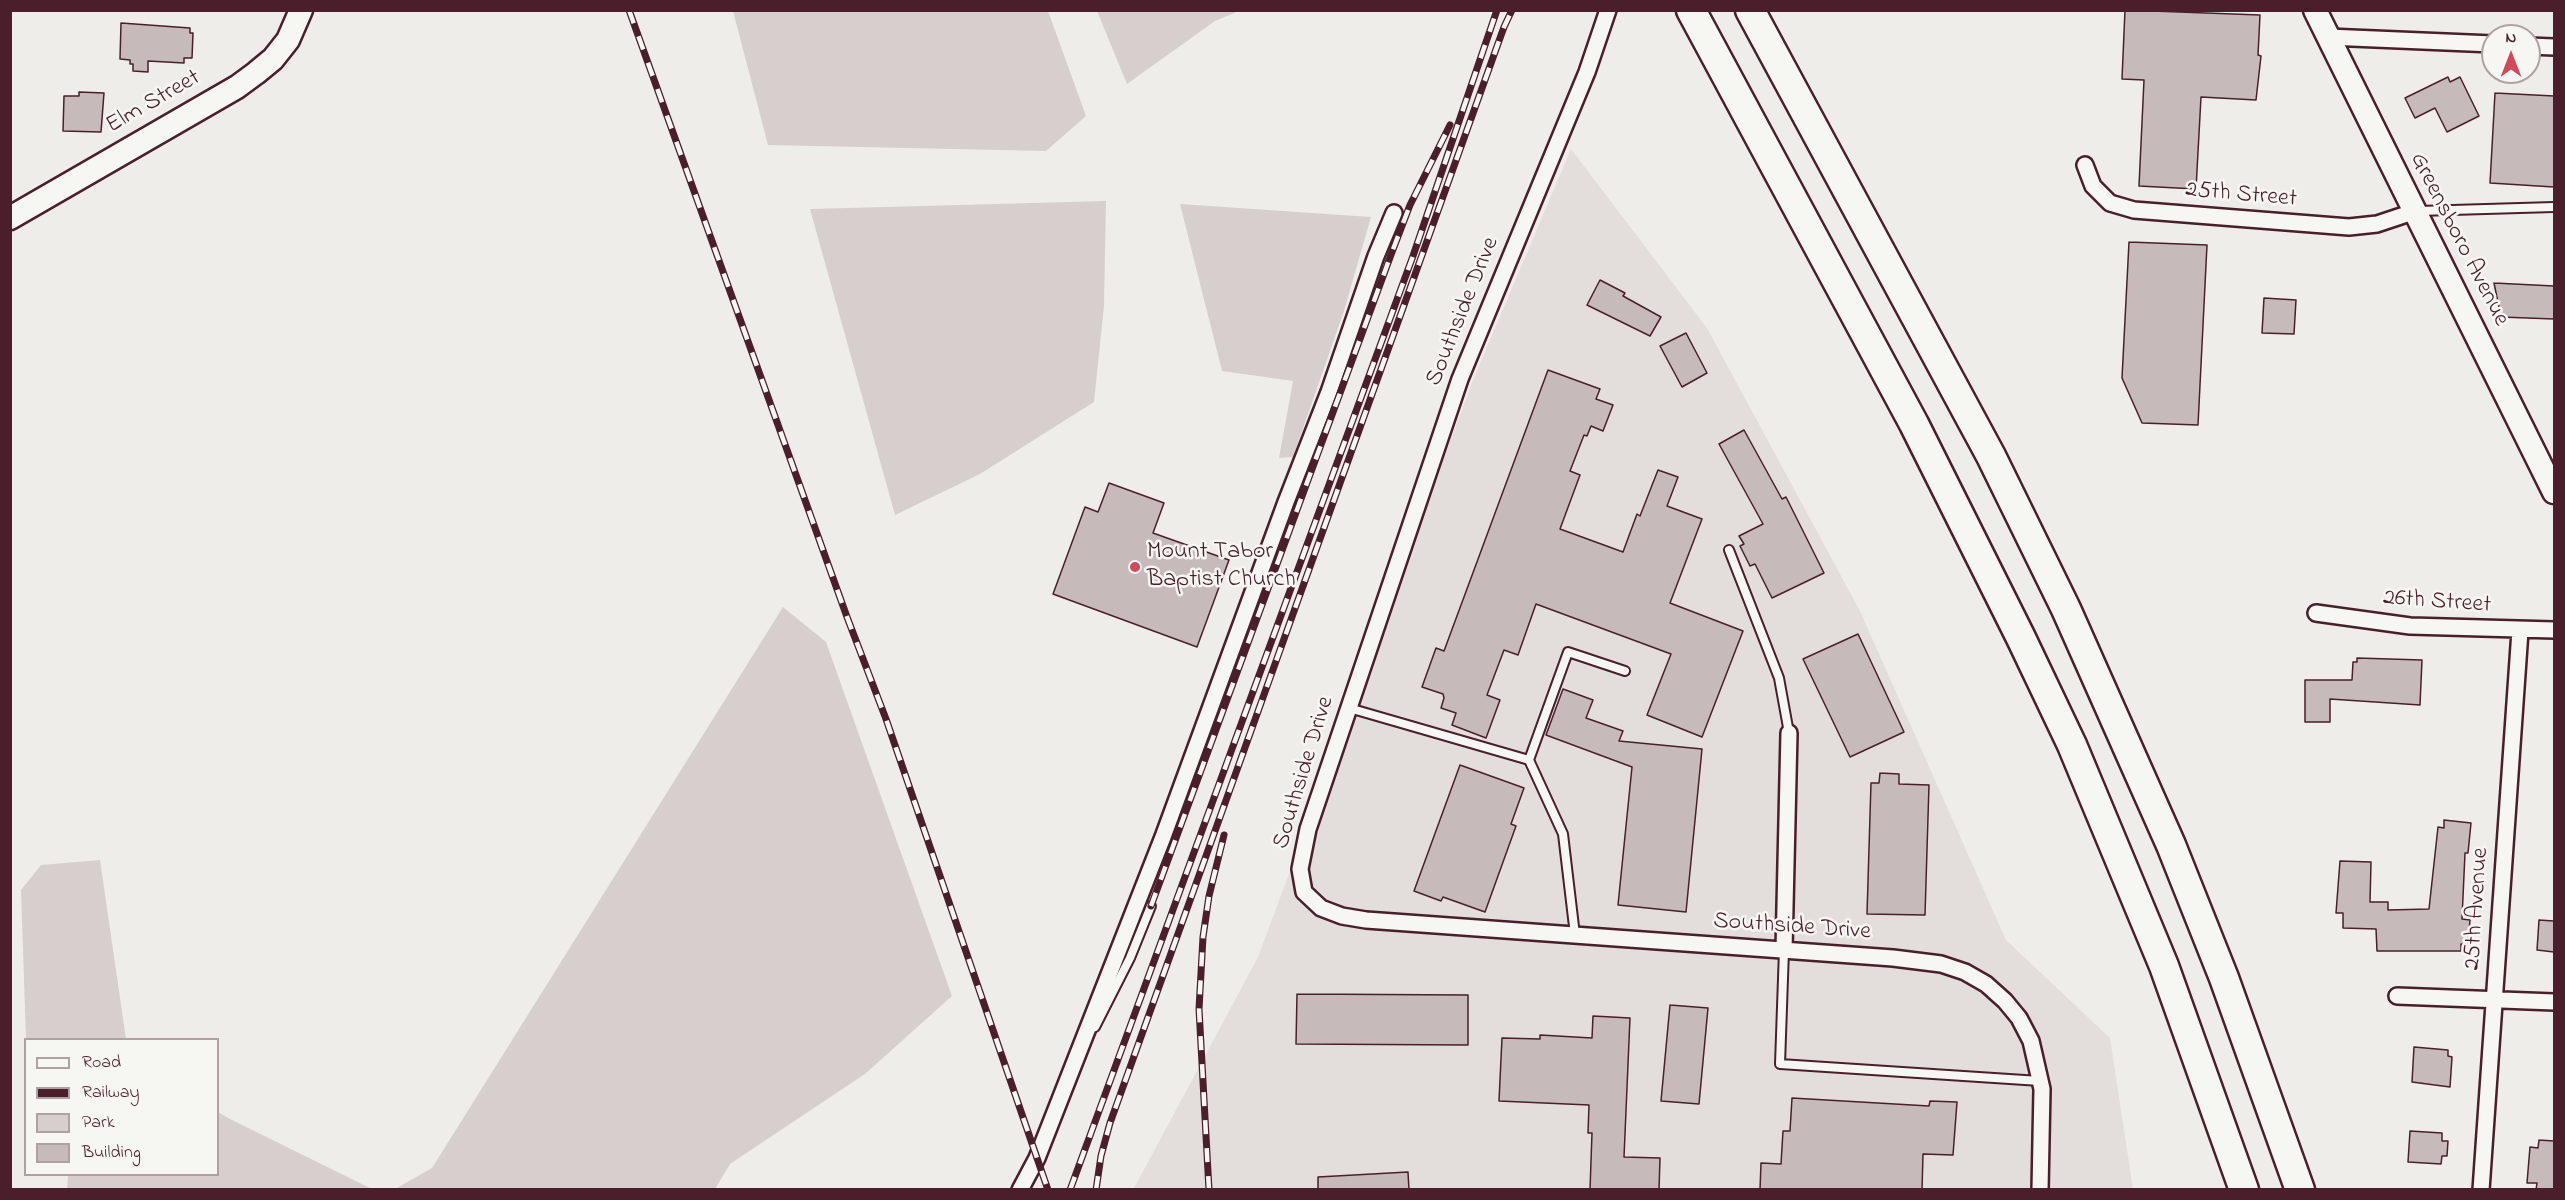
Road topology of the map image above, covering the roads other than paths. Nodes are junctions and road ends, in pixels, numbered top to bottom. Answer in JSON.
{"nodes":[{"id":1,"x":301,"y":10,"type":"edge"},
{"id":2,"x":1608,"y":10,"type":"edge"},
{"id":3,"x":1690,"y":10,"type":"edge"},
{"id":4,"x":1750,"y":10,"type":"edge"},
{"id":5,"x":2315,"y":10,"type":"edge"},
{"id":6,"x":2328,"y":37,"type":"junction"},
{"id":7,"x":2481,"y":43,"type":"edge"},
{"id":8,"x":2085,"y":165,"type":"dead end"},
{"id":9,"x":2554,"y":207,"type":"edge"},
{"id":10,"x":2413,"y":212,"type":"junction"},
{"id":11,"x":1394,"y":213,"type":"dead end"},
{"id":12,"x":10,"y":218,"type":"edge"},
{"id":13,"x":2554,"y":492,"type":"edge"},
{"id":14,"x":1729,"y":550,"type":"dead end"},
{"id":15,"x":2316,"y":613,"type":"dead end"},
{"id":16,"x":2554,"y":630,"type":"edge"},
{"id":17,"x":2520,"y":631,"type":"junction"},
{"id":18,"x":1625,"y":671,"type":"dead end"},
{"id":19,"x":1349,"y":708,"type":"junction"},
{"id":20,"x":1789,"y":733,"type":"joint"},
{"id":21,"x":1528,"y":760,"type":"junction"},
{"id":22,"x":1151,"y":906,"type":"dead end"},
{"id":23,"x":1575,"y":935,"type":"junction"},
{"id":24,"x":1785,"y":950,"type":"junction"},
{"id":25,"x":2397,"y":996,"type":"dead end"},
{"id":26,"x":2494,"y":998,"type":"junction"},
{"id":27,"x":2554,"y":1002,"type":"edge"},
{"id":28,"x":2040,"y":1081,"type":"junction"},
{"id":29,"x":1068,"y":1082,"type":"junction"},
{"id":30,"x":1020,"y":1190,"type":"edge"},
{"id":31,"x":2040,"y":1190,"type":"edge"},
{"id":32,"x":2244,"y":1190,"type":"edge"},
{"id":33,"x":2300,"y":1190,"type":"edge"},
{"id":34,"x":2481,"y":1190,"type":"edge"}],
"edges":[{"from":1,"to":12,"type":"main road","name":"Elm Street"},
{"from":2,"to":19,"type":"street","name":"Southside Drive"},
{"from":3,"to":32,"type":"highway"},
{"from":4,"to":33,"type":"highway"},
{"from":5,"to":6,"type":"main road","name":"Greensboro Avenue"},
{"from":6,"to":7,"type":"street"},
{"from":6,"to":10,"type":"main road","name":"Greensboro Avenue"},
{"from":8,"to":10,"type":"street","name":"25th Street"},
{"from":9,"to":10,"type":"lane"},
{"from":10,"to":13,"type":"main road","name":"Greensboro Avenue"},
{"from":11,"to":29,"type":"street"},
{"from":14,"to":20,"type":"lane"},
{"from":15,"to":17,"type":"street","name":"26th Street"},
{"from":16,"to":17,"type":"street","name":"26th Street"},
{"from":17,"to":26,"type":"street","name":"25th Avenue"},
{"from":18,"to":21,"type":"lane"},
{"from":19,"to":21,"type":"lane"},
{"from":19,"to":23,"type":"street","name":"Southside Drive"},
{"from":20,"to":24,"type":"street"},
{"from":21,"to":23,"type":"lane"},
{"from":22,"to":29,"type":"lane"},
{"from":23,"to":24,"type":"street","name":"Southside Drive"},
{"from":24,"to":28,"type":"street","name":"Southside Drive"},
{"from":24,"to":28,"type":"lane"},
{"from":25,"to":26,"type":"street"},
{"from":26,"to":27,"type":"street"},
{"from":26,"to":34,"type":"street","name":"25th Avenue"},
{"from":28,"to":31,"type":"street","name":"Southside Drive"},
{"from":29,"to":30,"type":"street"}]}
